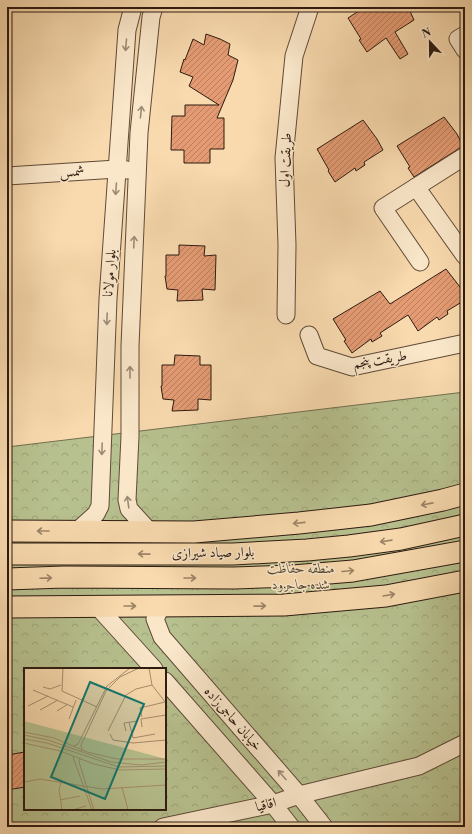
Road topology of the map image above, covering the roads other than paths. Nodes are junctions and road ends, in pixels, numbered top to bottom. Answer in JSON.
{"nodes":[{"id":1,"x":133,"y":7,"type":"edge"},
{"id":2,"x":154,"y":7,"type":"edge"},
{"id":3,"x":310,"y":7,"type":"edge"},
{"id":4,"x":465,"y":35,"type":"edge"},
{"id":5,"x":465,"y":50,"type":"edge"},
{"id":6,"x":465,"y":156,"type":"edge"},
{"id":7,"x":117,"y":169,"type":"junction"},
{"id":8,"x":137,"y":171,"type":"junction"},
{"id":9,"x":7,"y":176,"type":"edge"},
{"id":10,"x":416,"y":187,"type":"junction"},
{"id":11,"x":465,"y":256,"type":"edge"},
{"id":12,"x":420,"y":262,"type":"dead end"},
{"id":13,"x":286,"y":315,"type":"dead end"},
{"id":14,"x":309,"y":335,"type":"dead end"},
{"id":15,"x":465,"y":343,"type":"edge"},
{"id":16,"x":465,"y":494,"type":"edge"},
{"id":17,"x":465,"y":525,"type":"edge"},
{"id":18,"x":7,"y":531,"type":"edge"},
{"id":19,"x":77,"y":531,"type":"junction"},
{"id":20,"x":150,"y":532,"type":"junction"},
{"id":21,"x":465,"y":551,"type":"edge"},
{"id":22,"x":7,"y":554,"type":"edge"},
{"id":23,"x":7,"y":579,"type":"edge"},
{"id":24,"x":465,"y":581,"type":"edge"},
{"id":25,"x":97,"y":606,"type":"junction"},
{"id":26,"x":161,"y":606,"type":"junction"},
{"id":27,"x":7,"y":607,"type":"edge"},
{"id":28,"x":153,"y":668,"type":"edge"},
{"id":29,"x":166,"y":682,"type":"edge"},
{"id":30,"x":465,"y":743,"type":"edge"},
{"id":31,"x":299,"y":796,"type":"junction"},
{"id":32,"x":273,"y":804,"type":"junction"},
{"id":33,"x":163,"y":827,"type":"edge"},
{"id":34,"x":291,"y":827,"type":"edge"},
{"id":35,"x":324,"y":827,"type":"edge"}],
"edges":[{"from":1,"to":7,"type":"street","name":"بلوار مولانا","one_way":true},
{"from":8,"to":2,"type":"street","name":"بلوار مولانا","one_way":true},
{"from":3,"to":13,"type":"street","name":"طریقت اول"},
{"from":4,"to":5,"type":"street"},
{"from":6,"to":10,"type":"street"},
{"from":7,"to":8,"type":"street","name":"شمس"},
{"from":7,"to":9,"type":"street","name":"شمس"},
{"from":7,"to":19,"type":"street","name":"بلوار مولانا","one_way":true},
{"from":20,"to":8,"type":"street","name":"بلوار مولانا","one_way":true},
{"from":10,"to":11,"type":"street"},
{"from":10,"to":12,"type":"street"},
{"from":14,"to":15,"type":"street","name":"طریقت پنجم"},
{"from":16,"to":20,"type":"main road","one_way":true},
{"from":17,"to":22,"type":"main road","name":"بلوار صیاد شیرازی","one_way":true},
{"from":19,"to":18,"type":"main road","one_way":true},
{"from":19,"to":20,"type":"main road"},
{"from":23,"to":21,"type":"main road","name":"بلوار صیاد شیرازی","one_way":true},
{"from":26,"to":24,"type":"main road","one_way":true},
{"from":25,"to":26,"type":"main road","one_way":true},
{"from":25,"to":27,"type":"main road"},
{"from":25,"to":28,"type":"street"},
{"from":31,"to":26,"type":"street","name":"خیابان حاجی‌زاده","one_way":true},
{"from":29,"to":32,"type":"street","name":"خیابان حاجی‌زاده"},
{"from":30,"to":31,"type":"street","name":"اقاقیا"},
{"from":31,"to":32,"type":"street","name":"اقاقیا"},
{"from":31,"to":35,"type":"street","name":"خیابان حاجی‌زاده"},
{"from":32,"to":33,"type":"street","name":"اقاقیا"},
{"from":32,"to":34,"type":"street","name":"خیابان حاجی‌زاده"}]}
